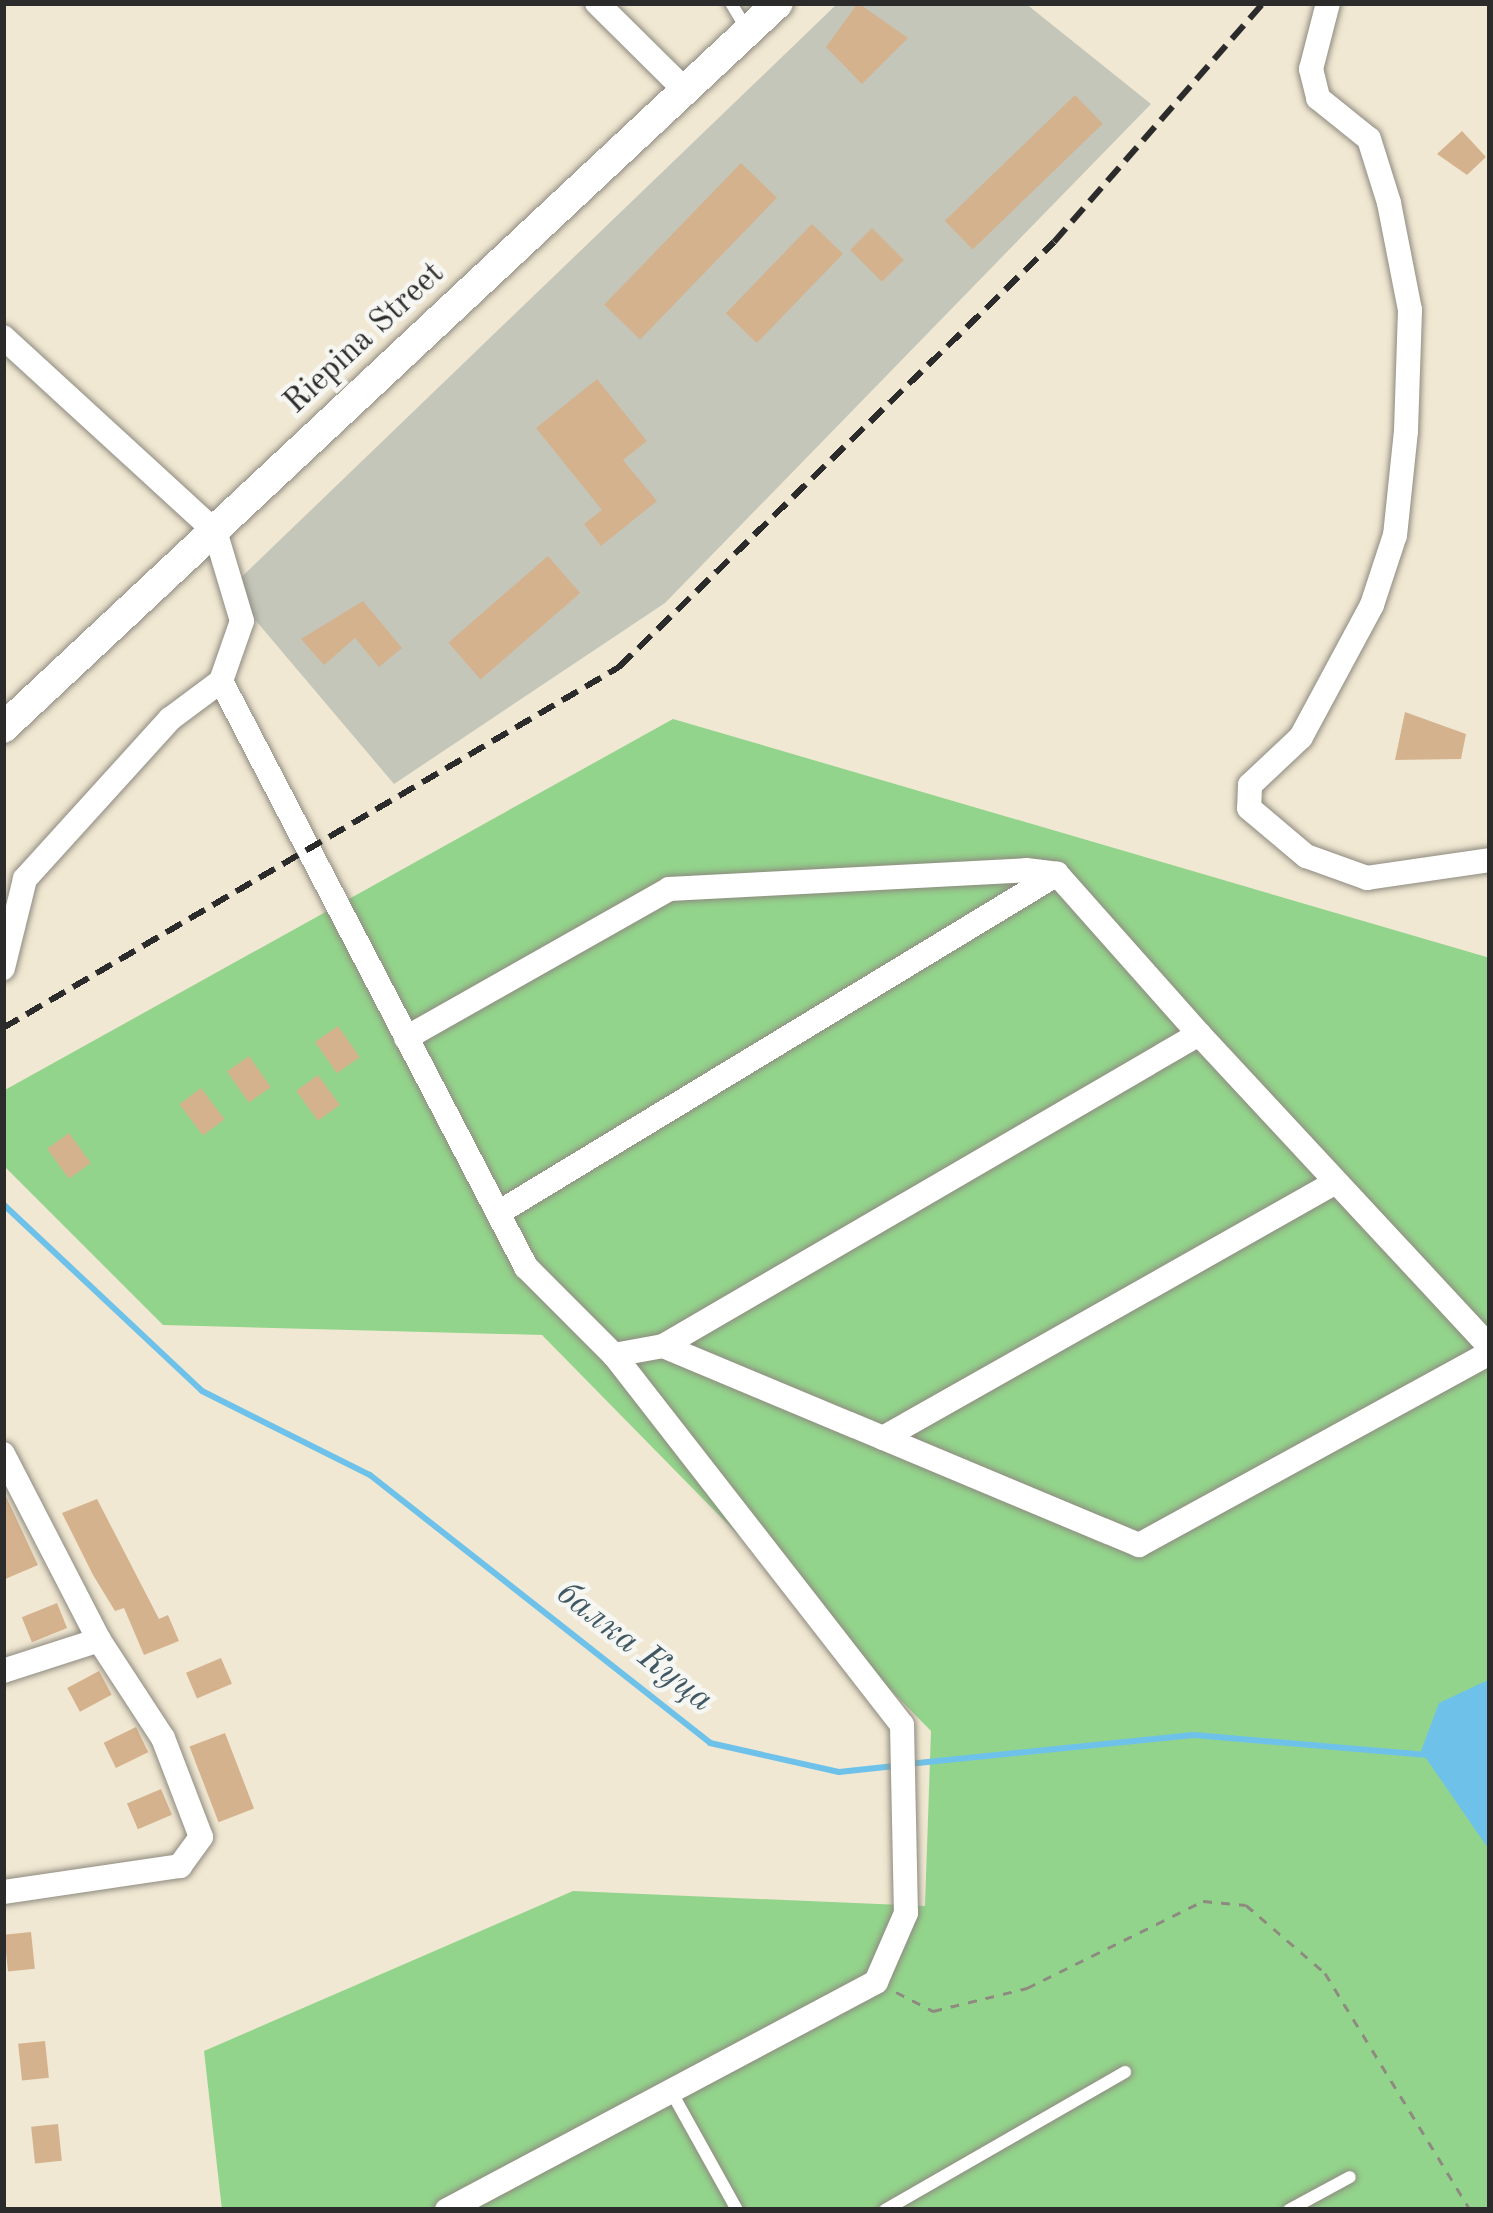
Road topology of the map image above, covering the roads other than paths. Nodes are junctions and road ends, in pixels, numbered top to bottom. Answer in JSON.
{"nodes":[{"id":1,"x":597,"y":3,"type":"edge"},
{"id":2,"x":778,"y":3,"type":"edge"},
{"id":3,"x":1328,"y":3,"type":"edge"},
{"id":4,"x":740,"y":16,"type":"edge"},
{"id":5,"x":683,"y":88,"type":"junction"},
{"id":6,"x":3,"y":338,"type":"edge"},
{"id":7,"x":215,"y":531,"type":"junction"},
{"id":8,"x":221,"y":681,"type":"junction"},
{"id":9,"x":3,"y":728,"type":"edge"},
{"id":10,"x":1490,"y":860,"type":"edge"},
{"id":11,"x":1058,"y":874,"type":"junction"},
{"id":12,"x":3,"y":968,"type":"edge"},
{"id":13,"x":1198,"y":1034,"type":"junction"},
{"id":14,"x":406,"y":1037,"type":"junction"},
{"id":15,"x":1336,"y":1182,"type":"junction"},
{"id":16,"x":498,"y":1214,"type":"junction"},
{"id":17,"x":663,"y":1346,"type":"junction"},
{"id":18,"x":1490,"y":1350,"type":"edge"},
{"id":19,"x":614,"y":1354,"type":"junction"},
{"id":20,"x":883,"y":1438,"type":"junction"},
{"id":21,"x":3,"y":1454,"type":"edge"},
{"id":22,"x":99,"y":1640,"type":"junction"},
{"id":23,"x":3,"y":1671,"type":"edge"},
{"id":24,"x":3,"y":1892,"type":"edge"},
{"id":25,"x":1125,"y":2072,"type":"dead end"},
{"id":26,"x":672,"y":2093,"type":"junction"},
{"id":27,"x":1350,"y":2177,"type":"dead end"},
{"id":28,"x":447,"y":2210,"type":"edge"},
{"id":29,"x":737,"y":2210,"type":"edge"},
{"id":30,"x":886,"y":2210,"type":"edge"},
{"id":31,"x":1288,"y":2210,"type":"edge"}],
"edges":[{"from":1,"to":5,"type":"street"},
{"from":2,"to":4,"type":"street","name":"Riepina Street"},
{"from":3,"to":10,"type":"street"},
{"from":4,"to":5,"type":"street","name":"Riepina Street"},
{"from":5,"to":7,"type":"street","name":"Riepina Street"},
{"from":6,"to":7,"type":"street"},
{"from":7,"to":8,"type":"street"},
{"from":7,"to":9,"type":"street","name":"Riepina Street"},
{"from":8,"to":12,"type":"street"},
{"from":8,"to":14,"type":"street"},
{"from":11,"to":13,"type":"street"},
{"from":11,"to":14,"type":"street"},
{"from":11,"to":16,"type":"street"},
{"from":13,"to":15,"type":"street"},
{"from":13,"to":17,"type":"street"},
{"from":14,"to":16,"type":"street"},
{"from":15,"to":18,"type":"street"},
{"from":15,"to":20,"type":"street"},
{"from":16,"to":19,"type":"street"},
{"from":17,"to":19,"type":"street"},
{"from":17,"to":20,"type":"street"},
{"from":18,"to":20,"type":"street"},
{"from":19,"to":26,"type":"street"},
{"from":21,"to":22,"type":"street"},
{"from":22,"to":23,"type":"street"},
{"from":22,"to":24,"type":"street"},
{"from":25,"to":30,"type":"lane"},
{"from":26,"to":28,"type":"street"},
{"from":26,"to":29,"type":"lane"},
{"from":27,"to":31,"type":"lane"}]}
